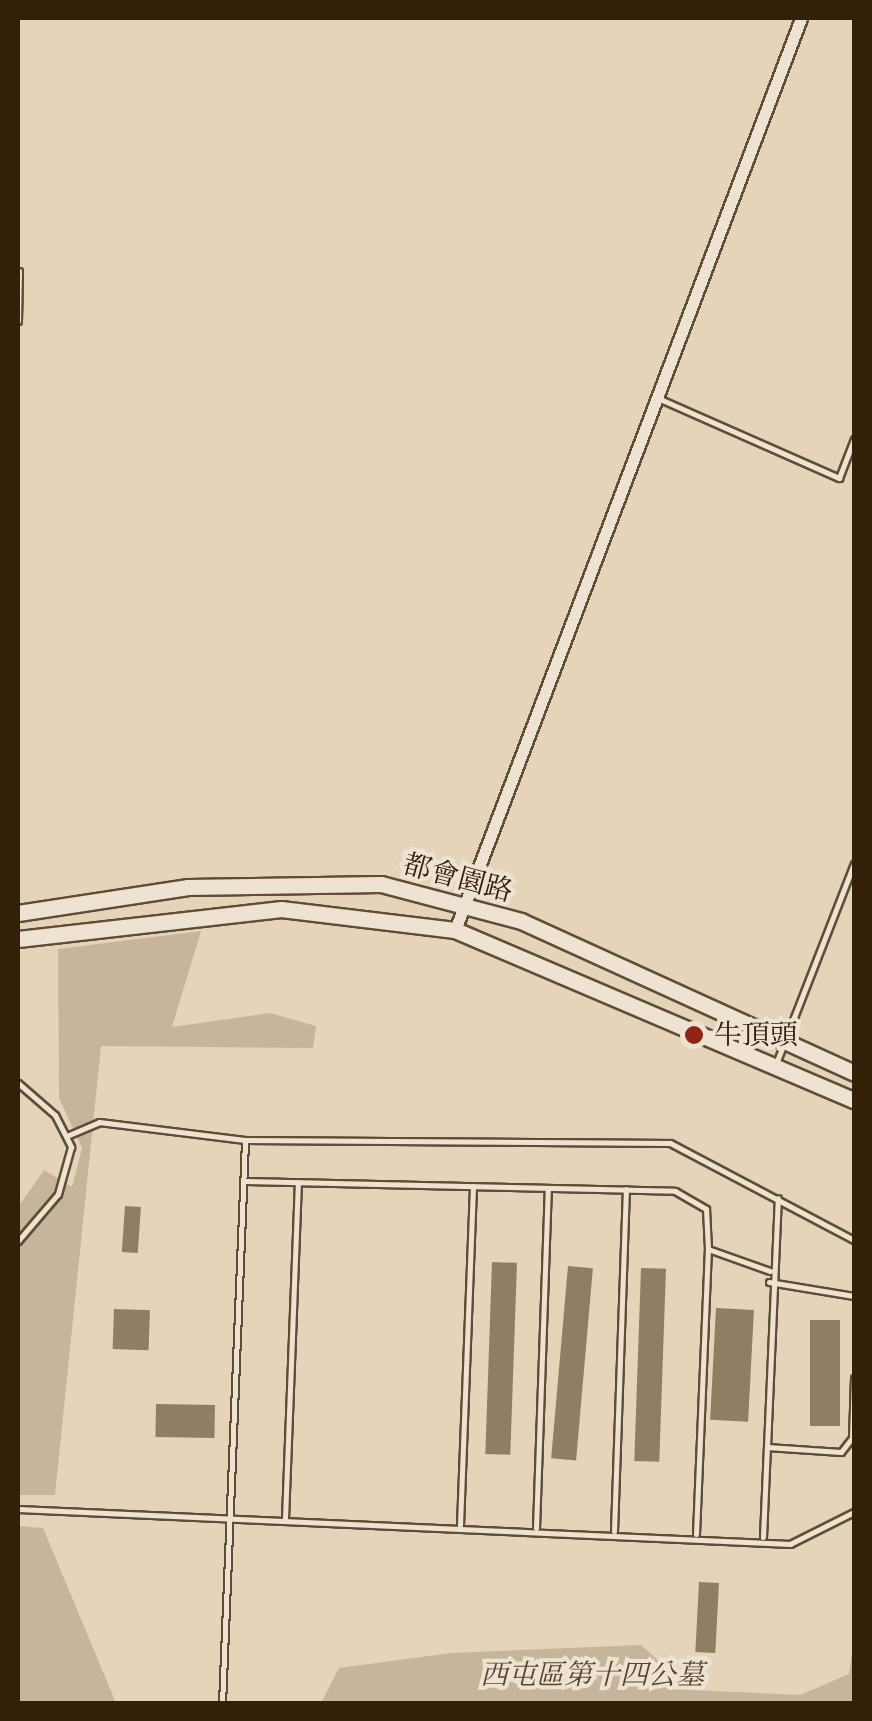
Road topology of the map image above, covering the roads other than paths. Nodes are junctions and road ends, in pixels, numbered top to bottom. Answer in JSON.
{"nodes":[{"id":1,"x":801,"y":18,"type":"edge"},
{"id":2,"x":19,"y":271,"type":"edge"},
{"id":3,"x":18,"y":321,"type":"edge"},
{"id":4,"x":652,"y":398,"type":"junction"},
{"id":5,"x":854,"y":439,"type":"edge"},
{"id":6,"x":854,"y":864,"type":"edge"},
{"id":7,"x":463,"y":902,"type":"junction"},
{"id":8,"x":18,"y":914,"type":"edge"},
{"id":9,"x":455,"y":930,"type":"junction"},
{"id":10,"x":18,"y":939,"type":"edge"},
{"id":11,"x":786,"y":1043,"type":"junction"},
{"id":12,"x":775,"y":1066,"type":"junction"},
{"id":13,"x":854,"y":1073,"type":"edge"},
{"id":14,"x":18,"y":1082,"type":"edge"},
{"id":15,"x":854,"y":1100,"type":"edge"},
{"id":16,"x":69,"y":1135,"type":"junction"},
{"id":17,"x":246,"y":1140,"type":"junction"},
{"id":18,"x":246,"y":1181,"type":"junction"},
{"id":19,"x":298,"y":1182,"type":"junction"},
{"id":20,"x":473,"y":1186,"type":"junction"},
{"id":21,"x":548,"y":1188,"type":"junction"},
{"id":22,"x":626,"y":1190,"type":"junction"},
{"id":23,"x":778,"y":1198,"type":"junction"},
{"id":24,"x":854,"y":1240,"type":"edge"},
{"id":25,"x":18,"y":1241,"type":"edge"},
{"id":26,"x":708,"y":1249,"type":"junction"},
{"id":27,"x":770,"y":1270,"type":"junction"},
{"id":28,"x":769,"y":1282,"type":"junction"},
{"id":29,"x":854,"y":1296,"type":"edge"},
{"id":30,"x":854,"y":1378,"type":"edge"},
{"id":31,"x":767,"y":1447,"type":"junction"},
{"id":32,"x":18,"y":1508,"type":"edge"},
{"id":33,"x":854,"y":1512,"type":"edge"},
{"id":34,"x":232,"y":1516,"type":"junction"},
{"id":35,"x":285,"y":1518,"type":"junction"},
{"id":36,"x":460,"y":1525,"type":"junction"},
{"id":37,"x":536,"y":1528,"type":"junction"},
{"id":38,"x":614,"y":1531,"type":"junction"},
{"id":39,"x":696,"y":1534,"type":"junction"},
{"id":40,"x":763,"y":1537,"type":"junction"},
{"id":41,"x":222,"y":1704,"type":"edge"}],
"edges":[{"from":1,"to":4,"type":"street"},
{"from":2,"to":3,"type":"lane"},
{"from":4,"to":5,"type":"lane"},
{"from":4,"to":7,"type":"street"},
{"from":6,"to":11,"type":"lane"},
{"from":7,"to":8,"type":"street","name":"都會園路"},
{"from":7,"to":9,"type":"street"},
{"from":7,"to":11,"type":"street","name":"都會園路"},
{"from":9,"to":10,"type":"street","name":"都會園路"},
{"from":9,"to":12,"type":"street","name":"都會園路"},
{"from":11,"to":12,"type":"lane"},
{"from":11,"to":13,"type":"street","name":"都會園路"},
{"from":12,"to":15,"type":"street","name":"都會園路"},
{"from":14,"to":16,"type":"lane"},
{"from":16,"to":17,"type":"lane"},
{"from":16,"to":25,"type":"lane"},
{"from":17,"to":18,"type":"lane"},
{"from":17,"to":23,"type":"lane"},
{"from":18,"to":19,"type":"lane"},
{"from":18,"to":34,"type":"lane"},
{"from":19,"to":20,"type":"lane"},
{"from":19,"to":35,"type":"lane"},
{"from":20,"to":21,"type":"lane"},
{"from":20,"to":36,"type":"lane"},
{"from":21,"to":22,"type":"lane"},
{"from":21,"to":37,"type":"lane"},
{"from":22,"to":26,"type":"lane"},
{"from":22,"to":38,"type":"lane"},
{"from":23,"to":24,"type":"lane"},
{"from":23,"to":27,"type":"lane"},
{"from":26,"to":27,"type":"lane"},
{"from":26,"to":39,"type":"lane"},
{"from":27,"to":28,"type":"lane"},
{"from":28,"to":29,"type":"lane"},
{"from":28,"to":31,"type":"lane"},
{"from":30,"to":31,"type":"lane"},
{"from":31,"to":40,"type":"lane"},
{"from":32,"to":34,"type":"lane"},
{"from":33,"to":40,"type":"lane"},
{"from":34,"to":35,"type":"lane"},
{"from":34,"to":41,"type":"lane"},
{"from":35,"to":36,"type":"lane"},
{"from":36,"to":37,"type":"lane"},
{"from":37,"to":38,"type":"lane"},
{"from":38,"to":39,"type":"lane"},
{"from":39,"to":40,"type":"lane"}]}
